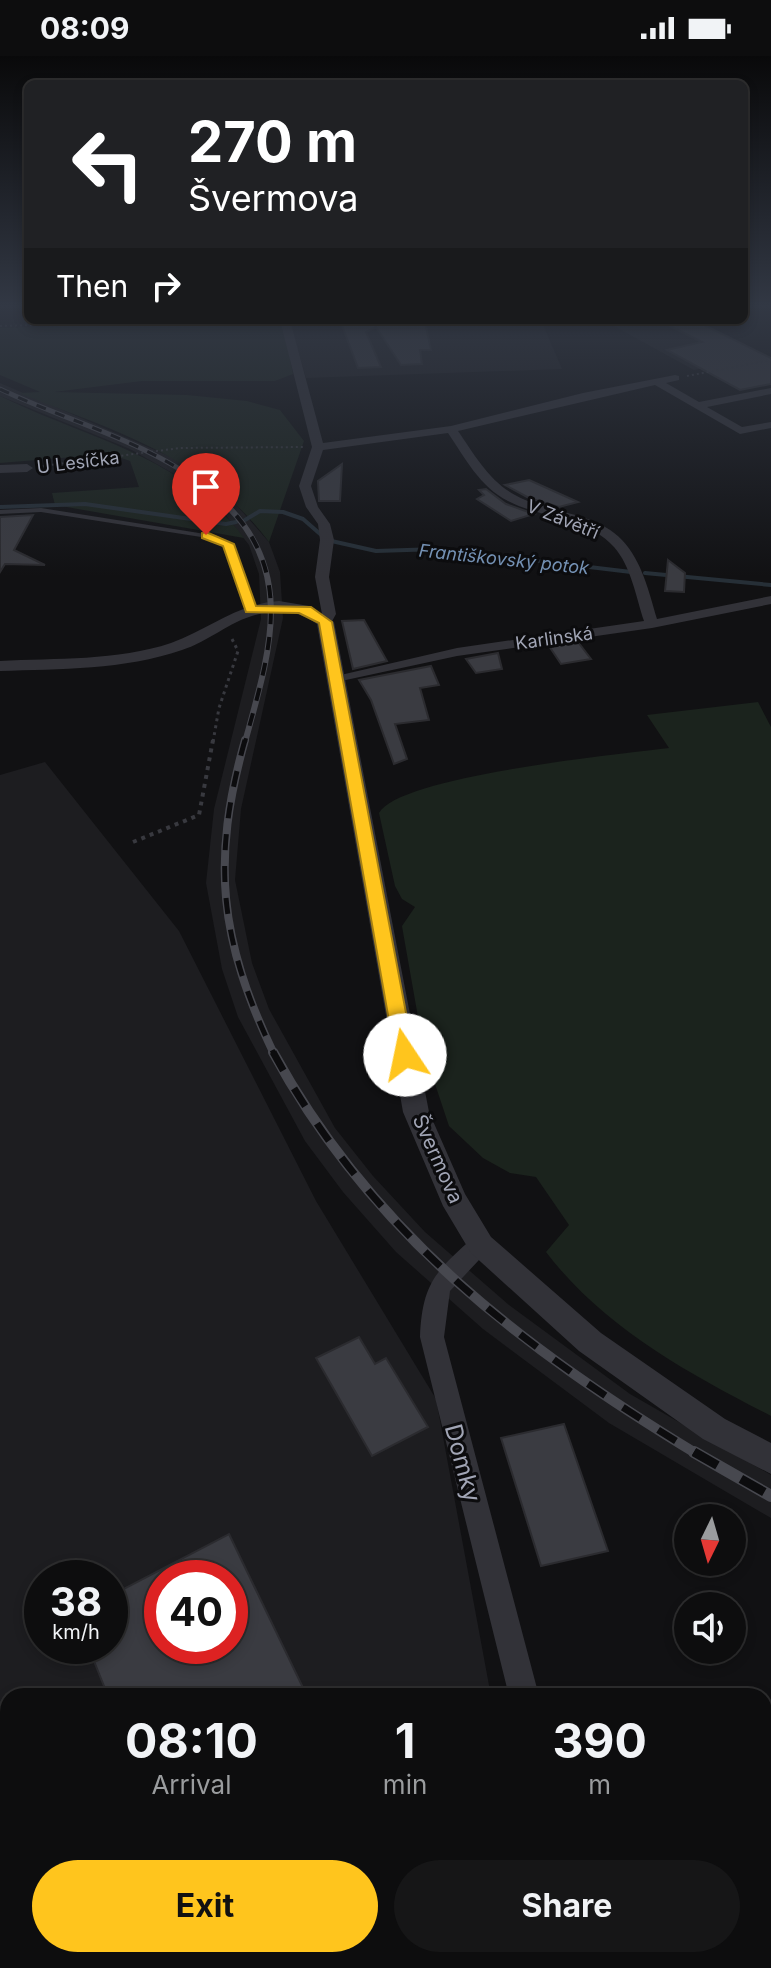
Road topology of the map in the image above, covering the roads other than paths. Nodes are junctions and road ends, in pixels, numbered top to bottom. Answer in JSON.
{"nodes":[{"id":1,"x":305,"y":397,"type":"edge"},
{"id":2,"x":590,"y":397,"type":"edge"},
{"id":3,"x":681,"y":397,"type":"edge"},
{"id":4,"x":739,"y":397,"type":"edge"},
{"id":5,"x":695,"y":406,"type":"junction"},
{"id":6,"x":771,"y":425,"type":"edge"},
{"id":7,"x":451,"y":429,"type":"junction"},
{"id":8,"x":318,"y":447,"type":"junction"},
{"id":9,"x":27,"y":468,"type":"road end"},
{"id":10,"x":0,"y":469,"type":"edge"},
{"id":11,"x":0,"y":512,"type":"edge"},
{"id":12,"x":771,"y":600,"type":"edge"},
{"id":13,"x":251,"y":610,"type":"junction"},
{"id":14,"x":325,"y":622,"type":"junction"},
{"id":15,"x":652,"y":624,"type":"junction"},
{"id":16,"x":0,"y":666,"type":"edge"},
{"id":17,"x":337,"y":680,"type":"junction"},
{"id":18,"x":481,"y":1245,"type":"junction"},
{"id":19,"x":771,"y":1459,"type":"edge"},
{"id":20,"x":522,"y":1688,"type":"edge"}],
"edges":[{"from":1,"to":8,"type":"street"},
{"from":2,"to":7,"type":"street"},
{"from":3,"to":5,"type":"street"},
{"from":4,"to":5,"type":"street"},
{"from":5,"to":6,"type":"street"},
{"from":7,"to":8,"type":"street"},
{"from":7,"to":15,"type":"street","name":"V Závětří"},
{"from":8,"to":14,"type":"street"},
{"from":9,"to":10,"type":"street","name":"U Lesíčka"},
{"from":11,"to":13,"type":"lane"},
{"from":12,"to":15,"type":"street","name":"Karlinská"},
{"from":13,"to":14,"type":"street"},
{"from":13,"to":16,"type":"street"},
{"from":14,"to":17,"type":"street","name":"Švermova"},
{"from":15,"to":17,"type":"street","name":"Karlinská"},
{"from":17,"to":18,"type":"street","name":"Švermova"},
{"from":18,"to":19,"type":"street","name":"Švermova"},
{"from":18,"to":20,"type":"street","name":"Domky"}]}
